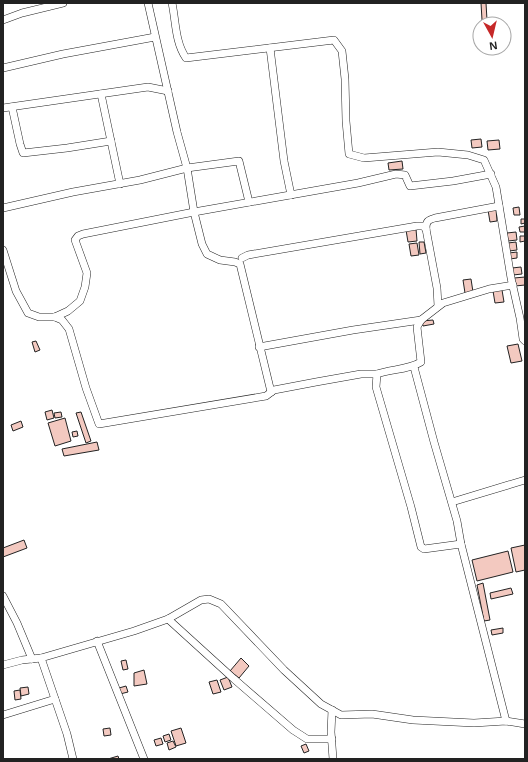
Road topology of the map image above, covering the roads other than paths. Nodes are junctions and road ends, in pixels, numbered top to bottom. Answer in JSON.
{"nodes":[{"id":1,"x":63,"y":3,"type":"edge"},
{"id":2,"x":148,"y":3,"type":"edge"},
{"id":3,"x":172,"y":3,"type":"edge"},
{"id":4,"x":54,"y":4,"type":"edge"},
{"id":5,"x":3,"y":20,"type":"edge"},
{"id":6,"x":155,"y":37,"type":"junction"},
{"id":7,"x":270,"y":48,"type":"junction"},
{"id":8,"x":3,"y":68,"type":"edge"},
{"id":9,"x":168,"y":91,"type":"junction"},
{"id":10,"x":101,"y":94,"type":"junction"},
{"id":11,"x":12,"y":107,"type":"junction"},
{"id":12,"x":3,"y":108,"type":"edge"},
{"id":13,"x":111,"y":141,"type":"junction"},
{"id":14,"x":187,"y":168,"type":"junction"},
{"id":15,"x":490,"y":174,"type":"junction"},
{"id":16,"x":120,"y":184,"type":"junction"},
{"id":17,"x":291,"y":195,"type":"junction"},
{"id":18,"x":249,"y":202,"type":"junction"},
{"id":19,"x":499,"y":206,"type":"junction"},
{"id":20,"x":3,"y":208,"type":"edge"},
{"id":21,"x":194,"y":212,"type":"junction"},
{"id":22,"x":426,"y":229,"type":"junction"},
{"id":23,"x":3,"y":250,"type":"edge"},
{"id":24,"x":242,"y":258,"type":"dead end"},
{"id":25,"x":513,"y":284,"type":"junction"},
{"id":26,"x":438,"y":306,"type":"junction"},
{"id":27,"x":55,"y":317,"type":"junction"},
{"id":28,"x":420,"y":320,"type":"junction"},
{"id":29,"x":525,"y":341,"type":"edge"},
{"id":30,"x":259,"y":347,"type":"junction"},
{"id":31,"x":414,"y":367,"type":"junction"},
{"id":32,"x":378,"y":374,"type":"junction"},
{"id":33,"x":271,"y":392,"type":"junction"},
{"id":34,"x":525,"y":480,"type":"edge"},
{"id":35,"x":452,"y":502,"type":"junction"},
{"id":36,"x":461,"y":544,"type":"junction"},
{"id":37,"x":3,"y":596,"type":"edge"},
{"id":38,"x":168,"y":619,"type":"junction"},
{"id":39,"x":97,"y":641,"type":"junction"},
{"id":40,"x":40,"y":658,"type":"junction"},
{"id":41,"x":32,"y":659,"type":"junction"},
{"id":42,"x":3,"y":665,"type":"edge"},
{"id":43,"x":55,"y":699,"type":"junction"},
{"id":44,"x":332,"y":710,"type":"junction"},
{"id":45,"x":3,"y":714,"type":"edge"},
{"id":46,"x":506,"y":721,"type":"junction"},
{"id":47,"x":525,"y":724,"type":"edge"},
{"id":48,"x":332,"y":739,"type":"junction"},
{"id":49,"x":73,"y":759,"type":"edge"},
{"id":50,"x":144,"y":759,"type":"edge"},
{"id":51,"x":333,"y":759,"type":"edge"}],
"edges":[{"from":1,"to":4,"type":"street"},
{"from":2,"to":6,"type":"street"},
{"from":3,"to":7,"type":"street"},
{"from":4,"to":5,"type":"street"},
{"from":6,"to":8,"type":"street"},
{"from":6,"to":9,"type":"street"},
{"from":7,"to":15,"type":"street"},
{"from":7,"to":17,"type":"street"},
{"from":9,"to":10,"type":"street"},
{"from":9,"to":14,"type":"street"},
{"from":10,"to":11,"type":"street"},
{"from":10,"to":13,"type":"street"},
{"from":11,"to":12,"type":"street"},
{"from":11,"to":13,"type":"street"},
{"from":13,"to":16,"type":"street"},
{"from":14,"to":16,"type":"street"},
{"from":14,"to":18,"type":"street"},
{"from":14,"to":21,"type":"street"},
{"from":15,"to":17,"type":"street"},
{"from":15,"to":19,"type":"street"},
{"from":16,"to":20,"type":"street"},
{"from":17,"to":18,"type":"street"},
{"from":18,"to":21,"type":"street"},
{"from":19,"to":22,"type":"street"},
{"from":19,"to":25,"type":"street"},
{"from":21,"to":27,"type":"street"},
{"from":21,"to":30,"type":"street"},
{"from":22,"to":24,"type":"street"},
{"from":22,"to":26,"type":"street"},
{"from":23,"to":27,"type":"street"},
{"from":25,"to":26,"type":"street"},
{"from":25,"to":29,"type":"street"},
{"from":26,"to":28,"type":"street"},
{"from":27,"to":33,"type":"street"},
{"from":28,"to":30,"type":"street"},
{"from":28,"to":31,"type":"street"},
{"from":30,"to":33,"type":"street"},
{"from":31,"to":32,"type":"street"},
{"from":31,"to":35,"type":"street"},
{"from":32,"to":33,"type":"street"},
{"from":32,"to":36,"type":"street"},
{"from":34,"to":35,"type":"street"},
{"from":35,"to":36,"type":"street"},
{"from":36,"to":46,"type":"street"},
{"from":37,"to":41,"type":"street"},
{"from":38,"to":39,"type":"street"},
{"from":38,"to":44,"type":"street"},
{"from":38,"to":48,"type":"street"},
{"from":39,"to":40,"type":"street"},
{"from":39,"to":50,"type":"street"},
{"from":40,"to":41,"type":"street"},
{"from":40,"to":43,"type":"street"},
{"from":41,"to":42,"type":"street"},
{"from":43,"to":45,"type":"street"},
{"from":43,"to":49,"type":"street"},
{"from":44,"to":46,"type":"street"},
{"from":44,"to":48,"type":"street"},
{"from":46,"to":47,"type":"street"},
{"from":48,"to":51,"type":"street"}]}
